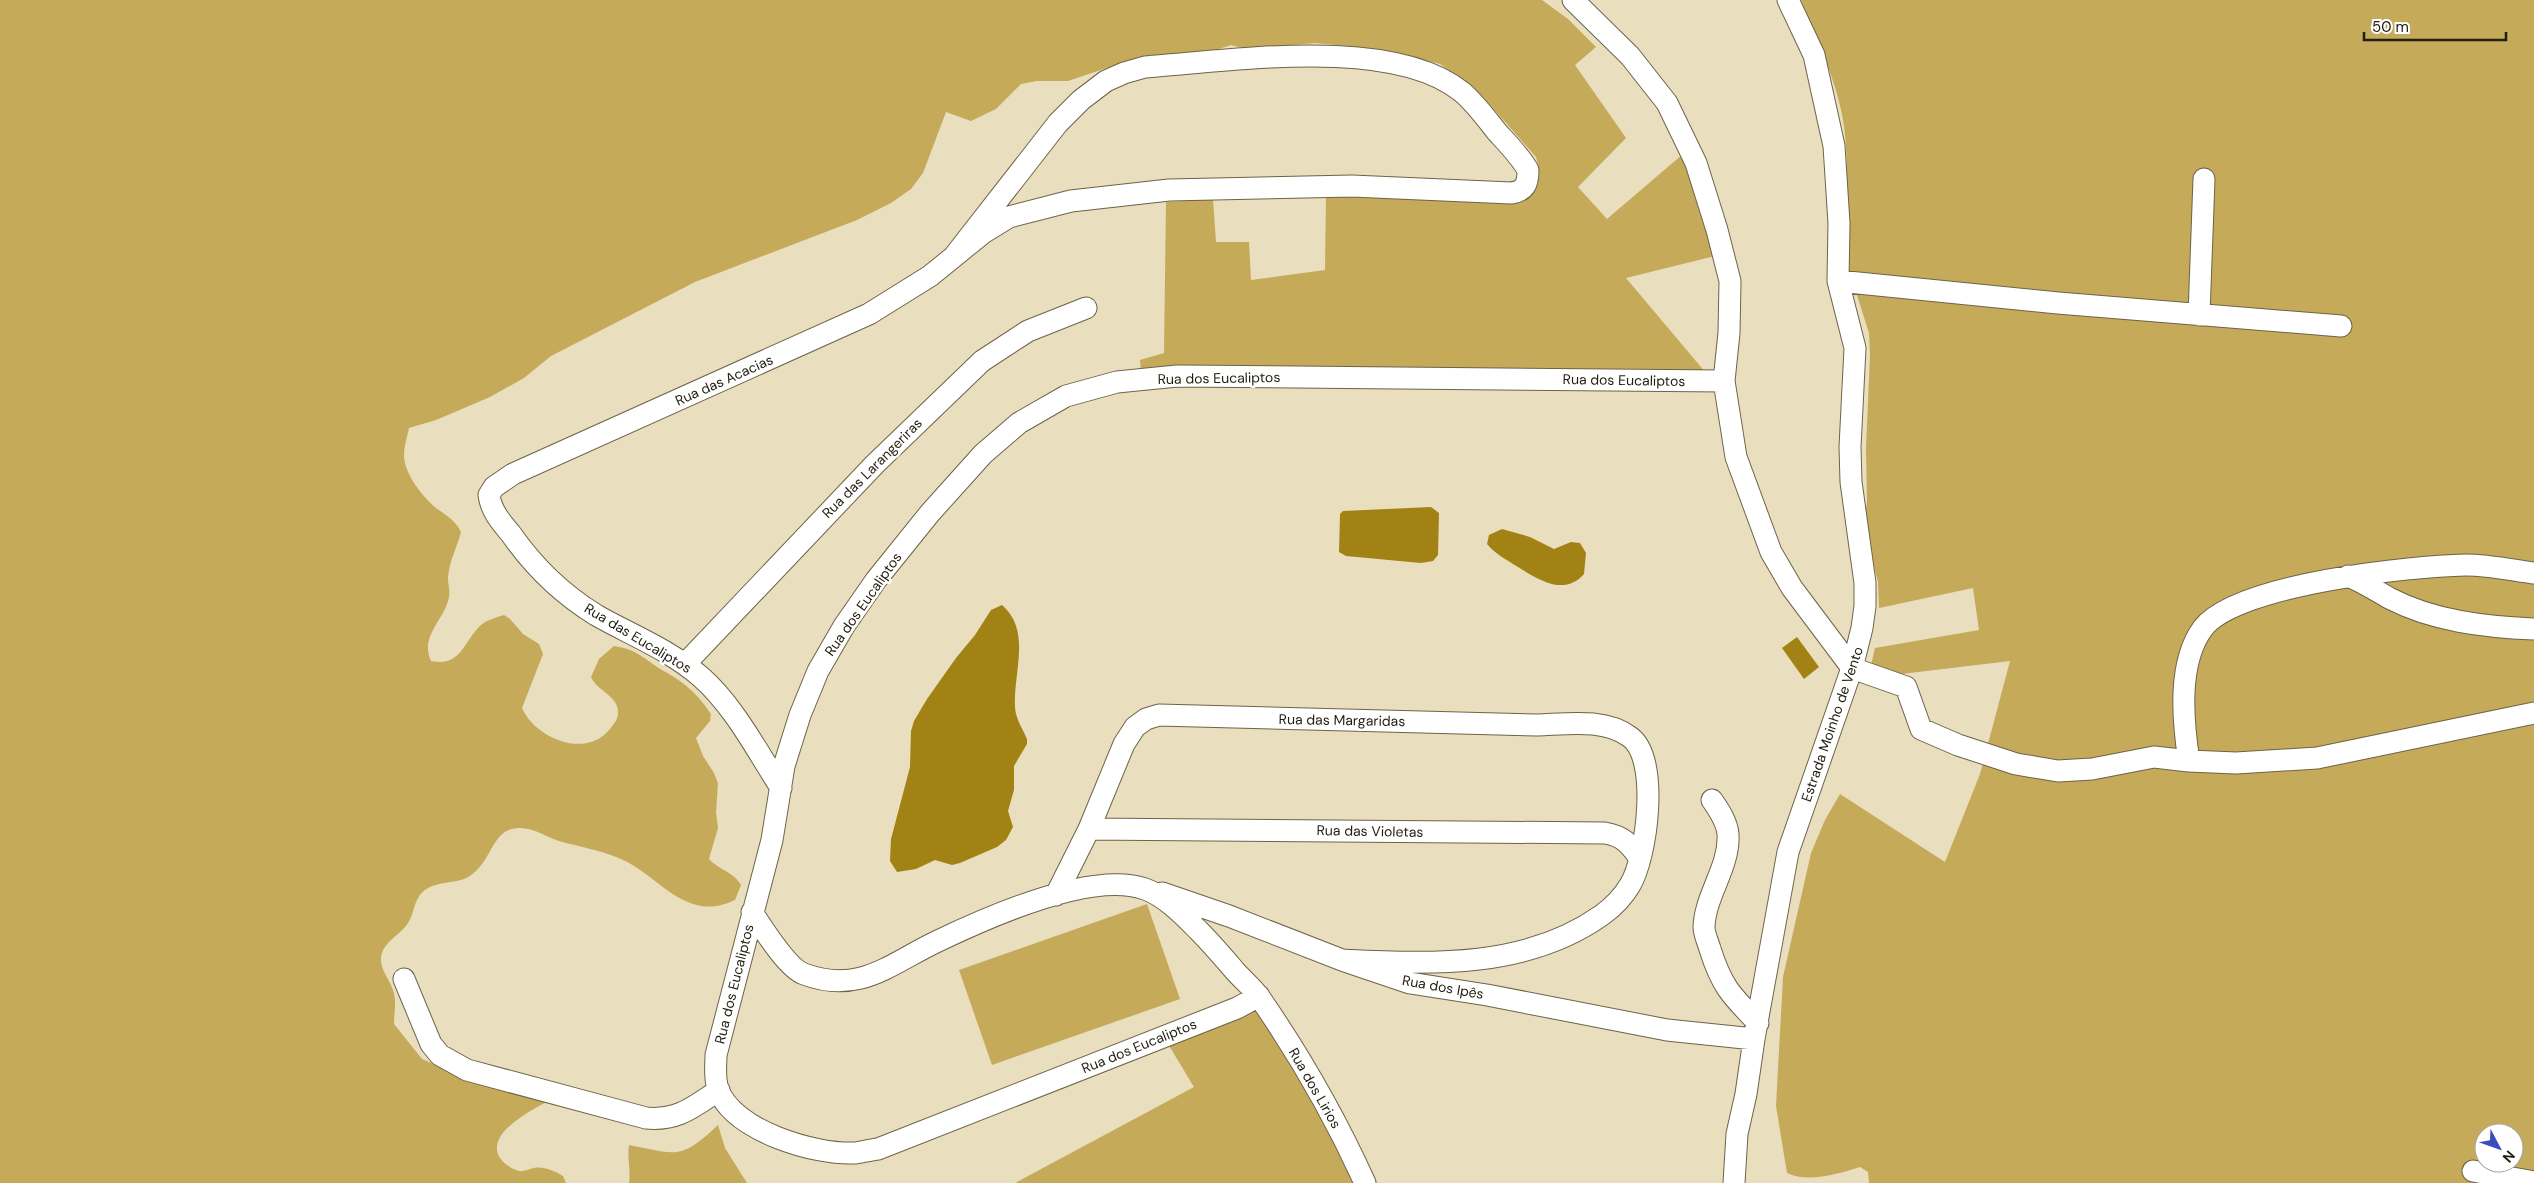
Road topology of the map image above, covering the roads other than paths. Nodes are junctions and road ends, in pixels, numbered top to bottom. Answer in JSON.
{"nodes":[{"id":1,"x":1573,"y":0,"type":"edge"},
{"id":2,"x":1788,"y":0,"type":"edge"},
{"id":3,"x":2204,"y":179,"type":"dead end"},
{"id":4,"x":954,"y":255,"type":"junction"},
{"id":5,"x":1838,"y":281,"type":"junction"},
{"id":6,"x":1086,"y":308,"type":"dead end"},
{"id":7,"x":2200,"y":315,"type":"junction"},
{"id":8,"x":2342,"y":326,"type":"dead end"},
{"id":9,"x":1724,"y":381,"type":"junction"},
{"id":10,"x":489,"y":495,"type":"joint"},
{"id":11,"x":2534,"y":573,"type":"edge"},
{"id":12,"x":2348,"y":576,"type":"junction"},
{"id":13,"x":2534,"y":629,"type":"edge"},
{"id":14,"x":685,"y":664,"type":"junction"},
{"id":15,"x":1852,"y":668,"type":"junction"},
{"id":16,"x":2534,"y":713,"type":"edge"},
{"id":17,"x":2188,"y":761,"type":"junction"},
{"id":18,"x":781,"y":788,"type":"junction"},
{"id":19,"x":1712,"y":800,"type":"dead end"},
{"id":20,"x":1089,"y":829,"type":"junction"},
{"id":21,"x":1640,"y":859,"type":"junction"},
{"id":22,"x":1145,"y":889,"type":"junction"},
{"id":23,"x":1056,"y":895,"type":"junction"},
{"id":24,"x":752,"y":912,"type":"junction"},
{"id":25,"x":1342,"y":960,"type":"junction"},
{"id":26,"x":404,"y":979,"type":"dead end"},
{"id":27,"x":1259,"y":996,"type":"junction"},
{"id":28,"x":1756,"y":1031,"type":"junction"},
{"id":29,"x":719,"y":1090,"type":"junction"},
{"id":30,"x":2473,"y":1171,"type":"dead end"},
{"id":31,"x":2534,"y":1182,"type":"edge"},
{"id":32,"x":1365,"y":1183,"type":"edge"},
{"id":33,"x":1734,"y":1183,"type":"edge"}],
"edges":[{"from":1,"to":9,"type":"street"},
{"from":2,"to":5,"type":"street","name":"Estrada Moinho de Vento"},
{"from":3,"to":7,"type":"street"},
{"from":4,"to":4,"type":"street"},
{"from":4,"to":10,"type":"street","name":"Rua das Acacias"},
{"from":5,"to":7,"type":"street"},
{"from":5,"to":15,"type":"street","name":"Estrada Moinho de Vento"},
{"from":6,"to":14,"type":"street","name":"Rua das Larangeriras"},
{"from":7,"to":8,"type":"street"},
{"from":9,"to":15,"type":"street"},
{"from":9,"to":18,"type":"street","name":"Rua dos Eucaliptos"},
{"from":10,"to":14,"type":"street","name":"Rua das Eucaliptos"},
{"from":11,"to":12,"type":"street"},
{"from":12,"to":13,"type":"street"},
{"from":12,"to":17,"type":"street"},
{"from":14,"to":18,"type":"street","name":"Rua das Eucaliptos"},
{"from":15,"to":17,"type":"street"},
{"from":15,"to":28,"type":"street","name":"Estrada Moinho de Vento"},
{"from":16,"to":17,"type":"street"},
{"from":18,"to":24,"type":"street","name":"Rua dos Eucaliptos"},
{"from":19,"to":28,"type":"street"},
{"from":20,"to":21,"type":"street","name":"Rua das Violetas"},
{"from":20,"to":21,"type":"street","name":"Rua das Margaridas"},
{"from":20,"to":23,"type":"street","name":"Rua das Margaridas"},
{"from":21,"to":25,"type":"street","name":"Rua das Margaridas"},
{"from":22,"to":23,"type":"street"},
{"from":22,"to":25,"type":"street","name":"Rua dos Ipês"},
{"from":22,"to":27,"type":"street","name":"Rua dos Lirios"},
{"from":23,"to":24,"type":"street"},
{"from":24,"to":29,"type":"street","name":"Rua dos Eucaliptos"},
{"from":25,"to":28,"type":"street","name":"Rua dos Ipês"},
{"from":26,"to":29,"type":"street"},
{"from":27,"to":29,"type":"street","name":"Rua dos Eucaliptos"},
{"from":27,"to":32,"type":"street","name":"Rua dos Lirios"},
{"from":28,"to":33,"type":"street","name":"Estrada Moinho de Vento"},
{"from":30,"to":31,"type":"street"}]}
